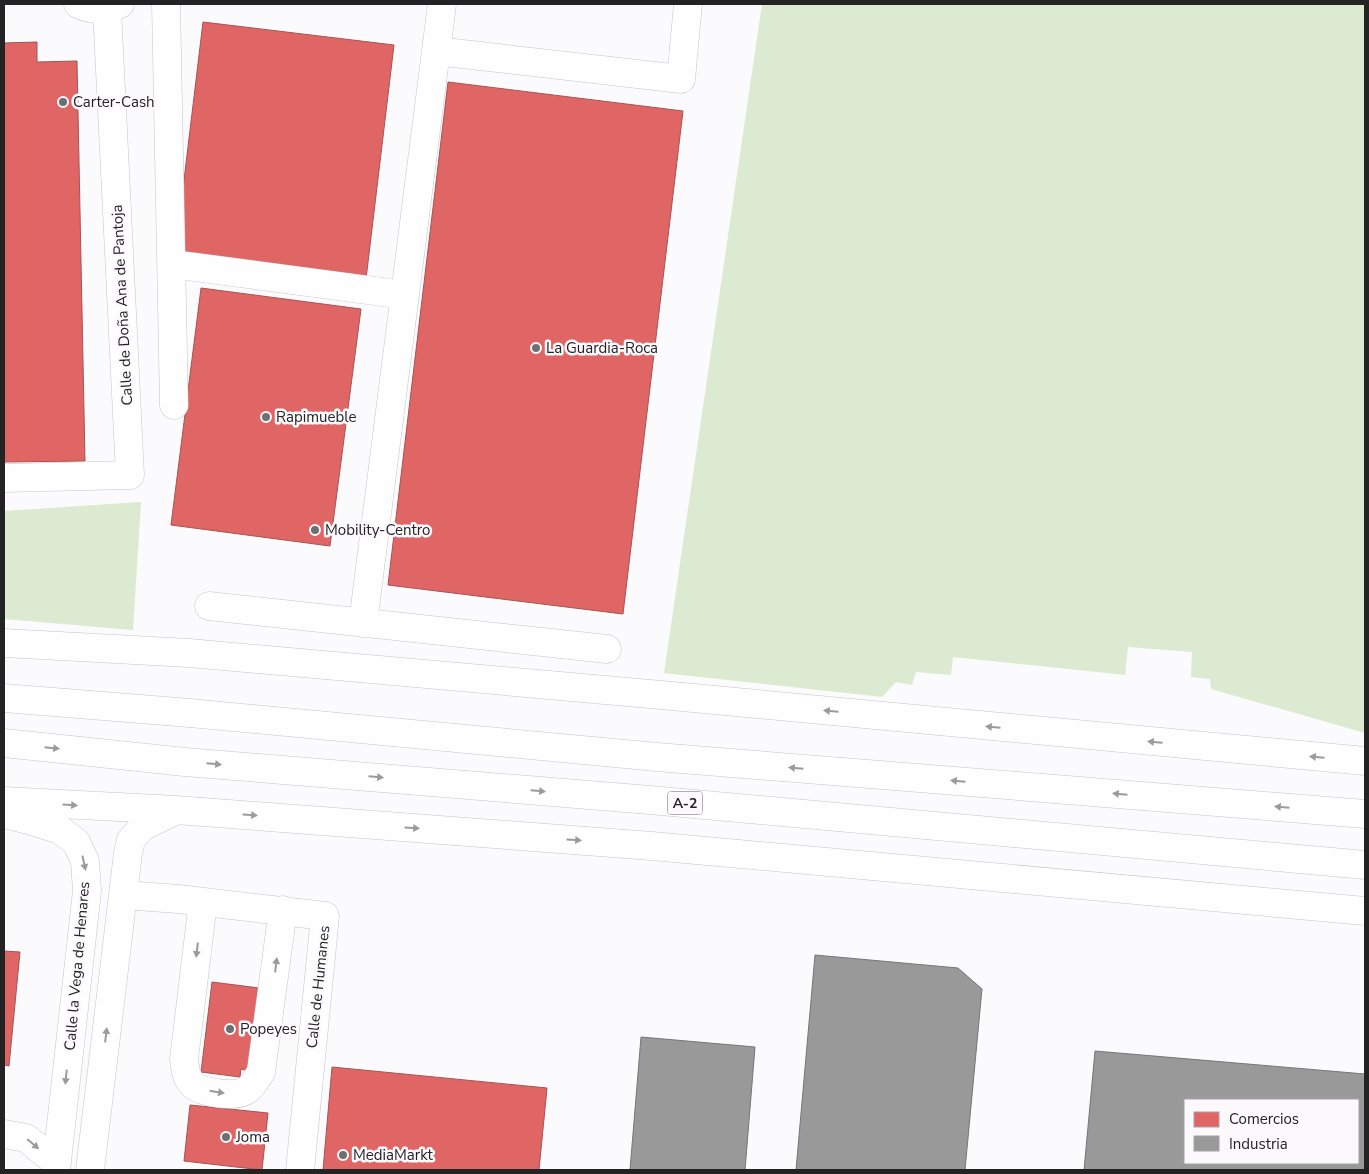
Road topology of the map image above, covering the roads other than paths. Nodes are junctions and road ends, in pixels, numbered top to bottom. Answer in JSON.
{"nodes":[{"id":1,"x":78,"y":4,"type":"edge"},
{"id":2,"x":166,"y":4,"type":"edge"},
{"id":3,"x":442,"y":4,"type":"edge"},
{"id":4,"x":688,"y":4,"type":"edge"},
{"id":5,"x":114,"y":6,"type":"edge"},
{"id":6,"x":436,"y":50,"type":"junction"},
{"id":7,"x":172,"y":264,"type":"junction"},
{"id":8,"x":405,"y":295,"type":"junction"},
{"id":9,"x":174,"y":405,"type":"dead end"},
{"id":10,"x":4,"y":478,"type":"edge"},
{"id":11,"x":209,"y":606,"type":"dead end"},
{"id":12,"x":363,"y":623,"type":"junction"},
{"id":13,"x":4,"y":644,"type":"edge"},
{"id":14,"x":608,"y":649,"type":"dead end"},
{"id":15,"x":4,"y":698,"type":"edge"},
{"id":16,"x":4,"y":743,"type":"edge"},
{"id":17,"x":1365,"y":761,"type":"edge"},
{"id":18,"x":4,"y":802,"type":"edge"},
{"id":19,"x":176,"y":810,"type":"junction"},
{"id":20,"x":4,"y":814,"type":"edge"},
{"id":21,"x":1365,"y":814,"type":"edge"},
{"id":22,"x":1365,"y":865,"type":"edge"},
{"id":23,"x":123,"y":895,"type":"junction"},
{"id":24,"x":203,"y":902,"type":"junction"},
{"id":25,"x":282,"y":910,"type":"junction"},
{"id":26,"x":1365,"y":911,"type":"edge"},
{"id":27,"x":4,"y":1134,"type":"edge"},
{"id":28,"x":57,"y":1167,"type":"edge"},
{"id":29,"x":90,"y":1170,"type":"edge"},
{"id":30,"x":300,"y":1170,"type":"edge"}],
"edges":[{"from":1,"to":5,"type":"main road"},
{"from":2,"to":7,"type":"main road"},
{"from":3,"to":6,"type":"main road"},
{"from":4,"to":6,"type":"main road"},
{"from":5,"to":10,"type":"main road","name":"Calle de Doña Ana de Pantoja"},
{"from":6,"to":8,"type":"main road"},
{"from":7,"to":8,"type":"main road"},
{"from":7,"to":9,"type":"main road"},
{"from":8,"to":12,"type":"main road"},
{"from":11,"to":12,"type":"main road"},
{"from":12,"to":14,"type":"main road"},
{"from":17,"to":13,"type":"main road","one_way":true},
{"from":21,"to":15,"type":"main road","one_way":true},
{"from":16,"to":22,"type":"main road","number":"A-2","one_way":true},
{"from":18,"to":19,"type":"main road","one_way":true},
{"from":19,"to":23,"type":"main road"},
{"from":19,"to":26,"type":"main road","one_way":true},
{"from":20,"to":28,"type":"main road","name":"Calle la Vega de Henares","one_way":true},
{"from":23,"to":24,"type":"main road","name":"Calle de Humanes"},
{"from":29,"to":23,"type":"main road","one_way":true},
{"from":24,"to":25,"type":"main road","name":"Calle de Humanes"},
{"from":24,"to":25,"type":"main road","one_way":true},
{"from":25,"to":30,"type":"main road","name":"Calle de Humanes"},
{"from":27,"to":28,"type":"main road","one_way":true}]}
